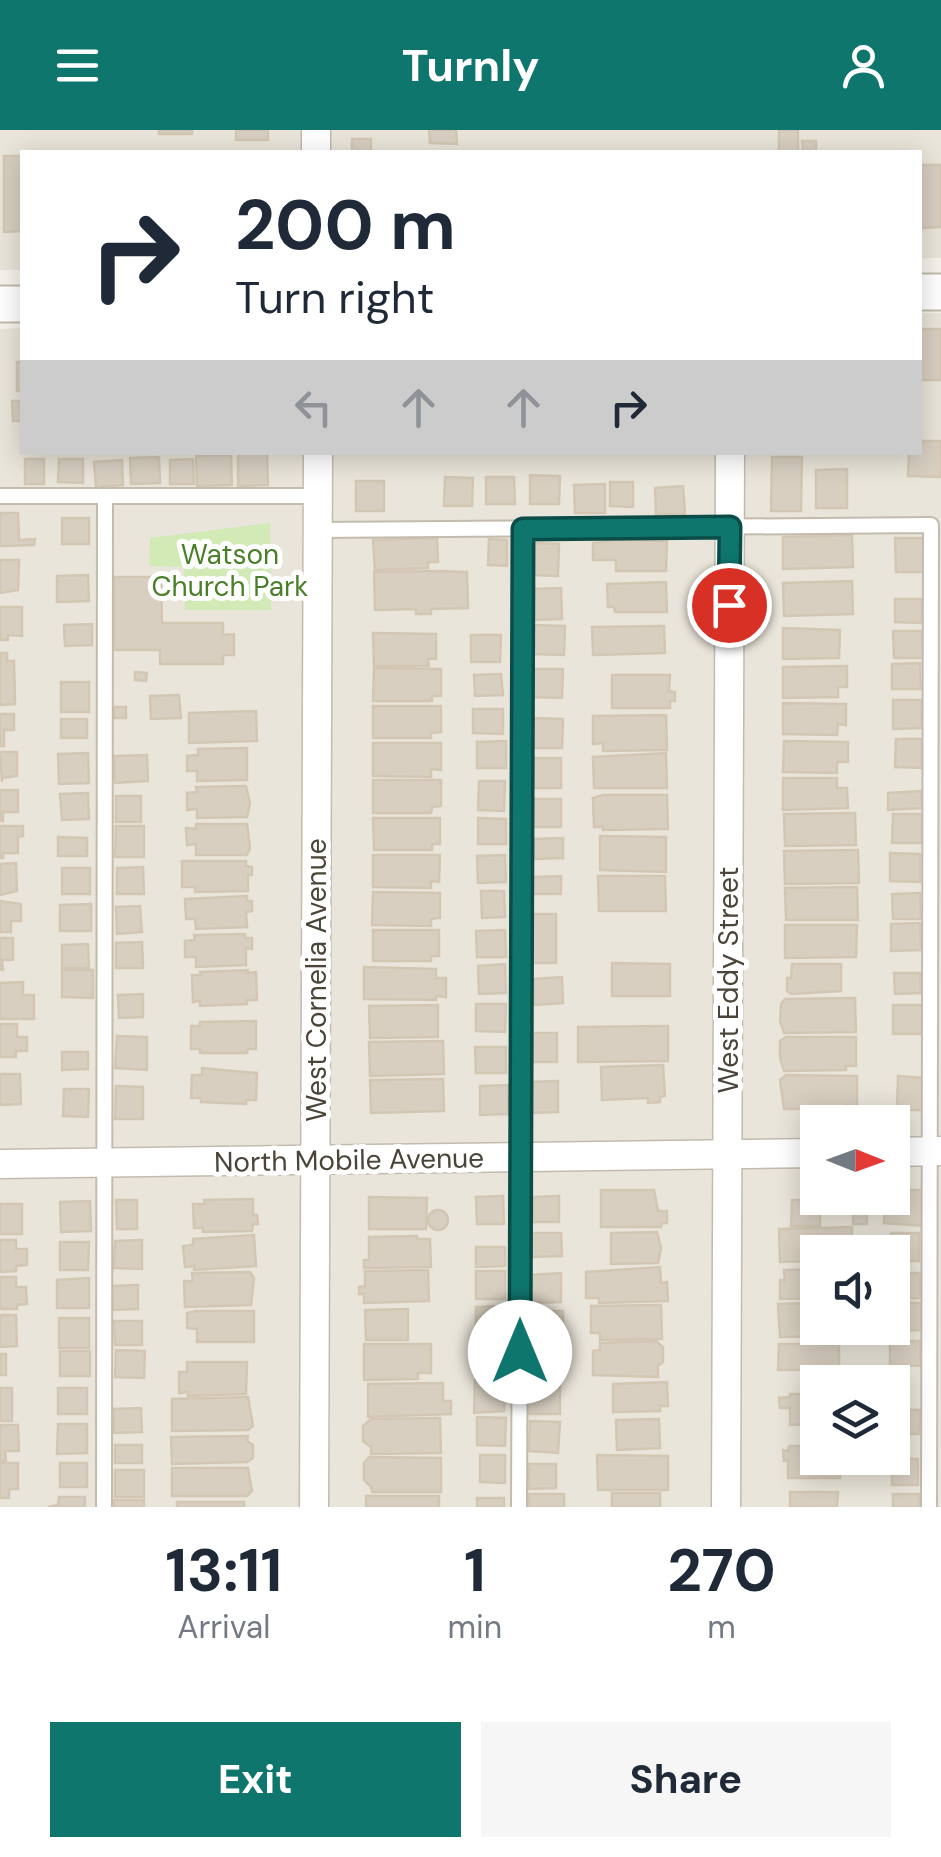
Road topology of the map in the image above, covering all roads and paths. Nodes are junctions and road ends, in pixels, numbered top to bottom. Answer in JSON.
{"nodes":[{"id":1,"x":318,"y":455,"type":"edge"},
{"id":2,"x":730,"y":455,"type":"edge"},
{"id":3,"x":0,"y":496,"type":"edge"},
{"id":4,"x":318,"y":496,"type":"junction"},
{"id":5,"x":105,"y":497,"type":"junction"},
{"id":6,"x":730,"y":527,"type":"junction"},
{"id":7,"x":523,"y":529,"type":"junction"},
{"id":8,"x":317,"y":530,"type":"junction"},
{"id":9,"x":936,"y":1151,"type":"edge"},
{"id":10,"x":910,"y":1152,"type":"edge"},
{"id":11,"x":800,"y":1153,"type":"edge"},
{"id":12,"x":728,"y":1154,"type":"junction"},
{"id":13,"x":520,"y":1157,"type":"junction"},
{"id":14,"x":315,"y":1160,"type":"junction"},
{"id":15,"x":104,"y":1163,"type":"junction"},
{"id":16,"x":0,"y":1164,"type":"edge"},
{"id":17,"x":104,"y":1507,"type":"edge"},
{"id":18,"x":314,"y":1507,"type":"edge"},
{"id":19,"x":520,"y":1507,"type":"edge"},
{"id":20,"x":726,"y":1507,"type":"edge"},
{"id":21,"x":930,"y":1507,"type":"edge"}],
"edges":[{"from":1,"to":4,"type":"street","name":"West Cornelia Avenue"},
{"from":2,"to":6,"type":"street","name":"West Eddy Street"},
{"from":3,"to":5,"type":"lane"},
{"from":4,"to":5,"type":"lane"},
{"from":4,"to":8,"type":"street","name":"West Cornelia Avenue"},
{"from":5,"to":15,"type":"lane"},
{"from":6,"to":7,"type":"lane"},
{"from":6,"to":9,"type":"lane"},
{"from":6,"to":12,"type":"street","name":"West Eddy Street"},
{"from":7,"to":8,"type":"lane"},
{"from":7,"to":13,"type":"lane"},
{"from":8,"to":14,"type":"street","name":"West Cornelia Avenue"},
{"from":9,"to":10,"type":"street"},
{"from":9,"to":21,"type":"lane"},
{"from":11,"to":12,"type":"street","name":"North Mobile Avenue"},
{"from":12,"to":13,"type":"street","name":"North Mobile Avenue"},
{"from":12,"to":20,"type":"street","name":"West Eddy Street"},
{"from":13,"to":14,"type":"street","name":"North Mobile Avenue"},
{"from":13,"to":19,"type":"lane"},
{"from":14,"to":15,"type":"street","name":"North Mobile Avenue"},
{"from":14,"to":18,"type":"street","name":"West Cornelia Avenue"},
{"from":15,"to":16,"type":"street","name":"North Mobile Avenue"},
{"from":15,"to":17,"type":"lane"}]}
